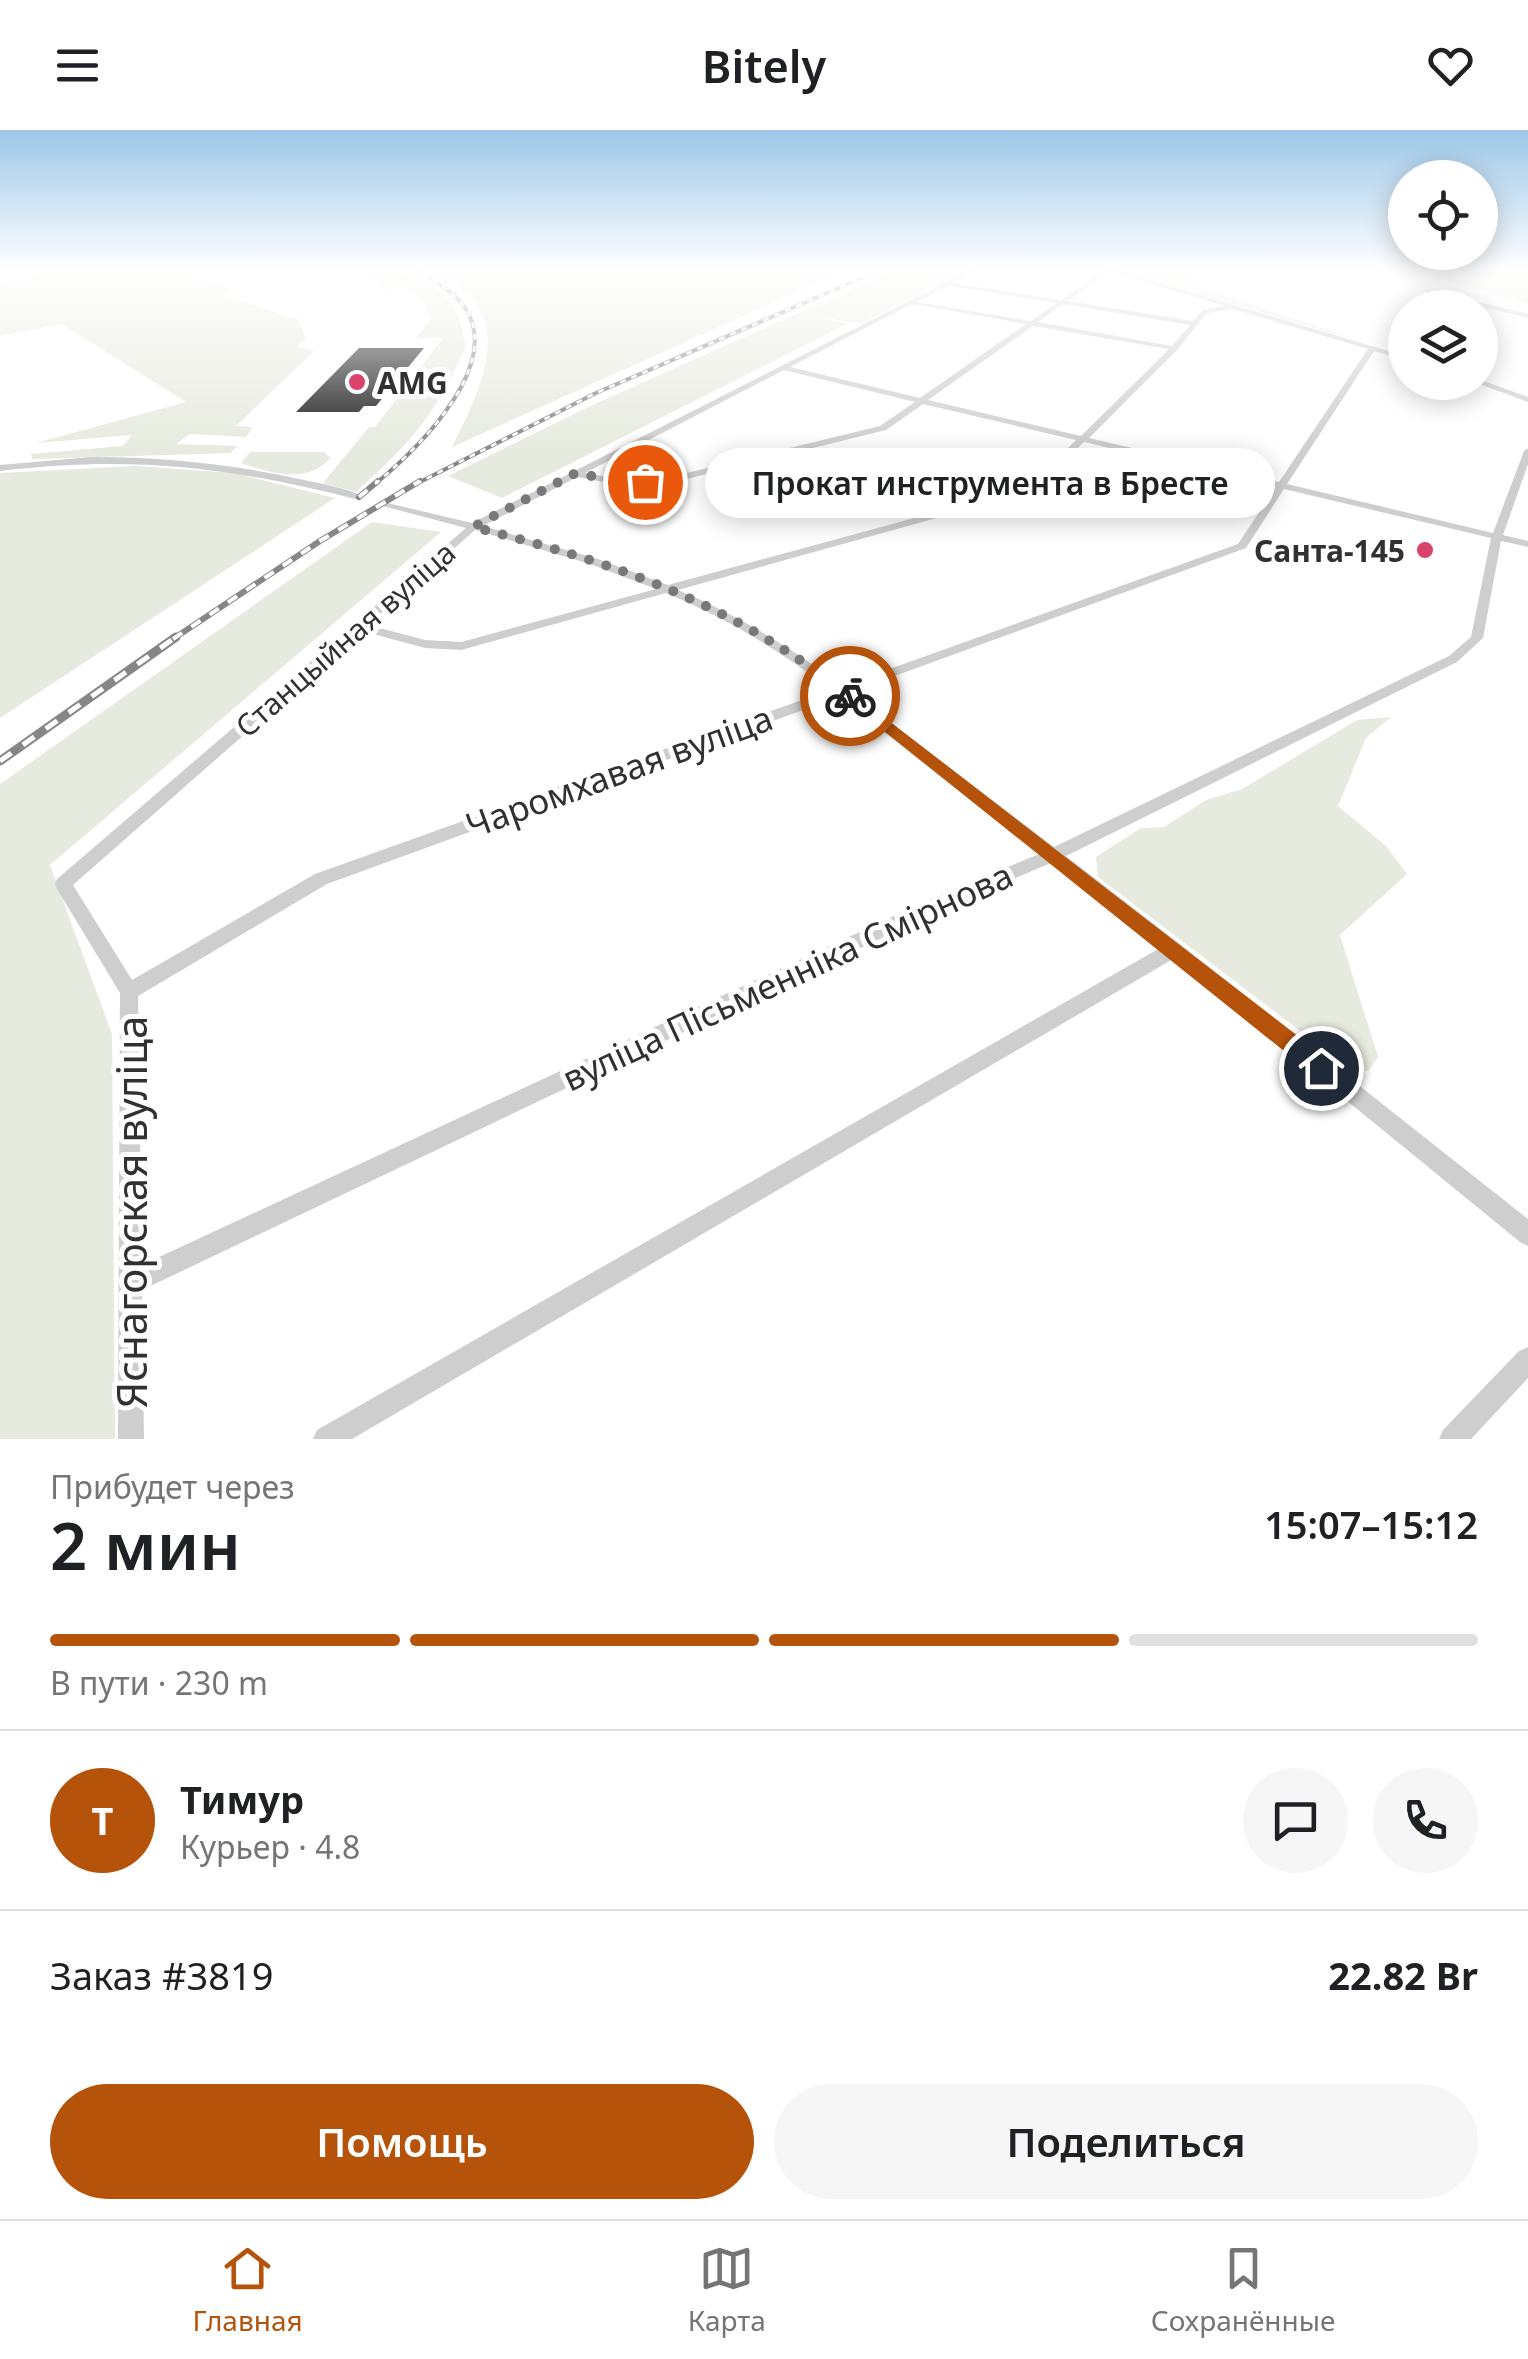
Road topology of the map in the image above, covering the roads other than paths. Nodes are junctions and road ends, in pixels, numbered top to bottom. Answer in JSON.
{"nodes":[{"id":1,"x":857,"y":331,"type":"edge"},
{"id":2,"x":1022,"y":331,"type":"edge"},
{"id":3,"x":1079,"y":331,"type":"edge"},
{"id":4,"x":1186,"y":331,"type":"edge"},
{"id":5,"x":1313,"y":331,"type":"edge"},
{"id":6,"x":1174,"y":348,"type":"junction"},
{"id":7,"x":1372,"y":349,"type":"junction"},
{"id":8,"x":1388,"y":353,"type":"edge"},
{"id":9,"x":782,"y":368,"type":"junction"},
{"id":10,"x":1498,"y":389,"type":"edge"},
{"id":11,"x":927,"y":400,"type":"junction"},
{"id":12,"x":1528,"y":400,"type":"edge"},
{"id":13,"x":1085,"y":438,"type":"junction"},
{"id":14,"x":1528,"y":451,"type":"edge"},
{"id":15,"x":0,"y":468,"type":"edge"},
{"id":16,"x":574,"y":474,"type":"junction"},
{"id":17,"x":1280,"y":485,"type":"junction"},
{"id":18,"x":359,"y":497,"type":"dead end"},
{"id":19,"x":382,"y":503,"type":"dead end"},
{"id":20,"x":473,"y":527,"type":"junction"},
{"id":21,"x":1496,"y":536,"type":"junction"},
{"id":22,"x":1528,"y":544,"type":"edge"},
{"id":23,"x":673,"y":588,"type":"junction"},
{"id":24,"x":359,"y":626,"type":"junction"},
{"id":25,"x":842,"y":690,"type":"junction"},
{"id":26,"x":1053,"y":855,"type":"junction"},
{"id":27,"x":63,"y":884,"type":"joint"},
{"id":28,"x":1174,"y":949,"type":"junction"},
{"id":29,"x":129,"y":992,"type":"junction"},
{"id":30,"x":1528,"y":1234,"type":"edge"},
{"id":31,"x":130,"y":1283,"type":"junction"},
{"id":32,"x":1528,"y":1360,"type":"edge"},
{"id":33,"x":131,"y":1439,"type":"edge"},
{"id":34,"x":326,"y":1439,"type":"edge"},
{"id":35,"x":1452,"y":1439,"type":"edge"}],
"edges":[{"from":1,"to":9,"type":"street","name":"Станцыйная вуліца"},
{"from":2,"to":11,"type":"street"},
{"from":3,"to":6,"type":"street"},
{"from":4,"to":6,"type":"street"},
{"from":5,"to":7,"type":"street"},
{"from":6,"to":13,"type":"street"},
{"from":7,"to":8,"type":"street"},
{"from":7,"to":17,"type":"street","name":"Чаромхавая вуліца"},
{"from":9,"to":11,"type":"street"},
{"from":9,"to":16,"type":"street","name":"Станцыйная вуліца"},
{"from":10,"to":12,"type":"street"},
{"from":11,"to":13,"type":"street"},
{"from":11,"to":16,"type":"street"},
{"from":13,"to":17,"type":"street"},
{"from":13,"to":23,"type":"street"},
{"from":14,"to":21,"type":"street","name":"вуліца Пісьменніка Смірнова"},
{"from":15,"to":18,"type":"street"},
{"from":16,"to":20,"type":"street","name":"Станцыйная вуліца"},
{"from":17,"to":21,"type":"street"},
{"from":17,"to":25,"type":"street","name":"Чаромхавая вуліца"},
{"from":19,"to":20,"type":"street"},
{"from":20,"to":23,"type":"street"},
{"from":20,"to":24,"type":"street","name":"Станцыйная вуліца"},
{"from":21,"to":22,"type":"street"},
{"from":21,"to":26,"type":"street","name":"вуліца Пісьменніка Смірнова"},
{"from":23,"to":24,"type":"street"},
{"from":23,"to":25,"type":"street"},
{"from":24,"to":27,"type":"street","name":"Станцыйная вуліца"},
{"from":25,"to":26,"type":"street"},
{"from":25,"to":29,"type":"street","name":"Чаромхавая вуліца"},
{"from":26,"to":28,"type":"street"},
{"from":26,"to":31,"type":"street","name":"вуліца Пісьменніка Смірнова"},
{"from":27,"to":29,"type":"street","name":"Яснагорская вуліца"},
{"from":28,"to":30,"type":"street"},
{"from":28,"to":34,"type":"street"},
{"from":29,"to":31,"type":"street","name":"Яснагорская вуліца"},
{"from":31,"to":33,"type":"street","name":"Яснагорская вуліца"},
{"from":32,"to":35,"type":"street"}]}
